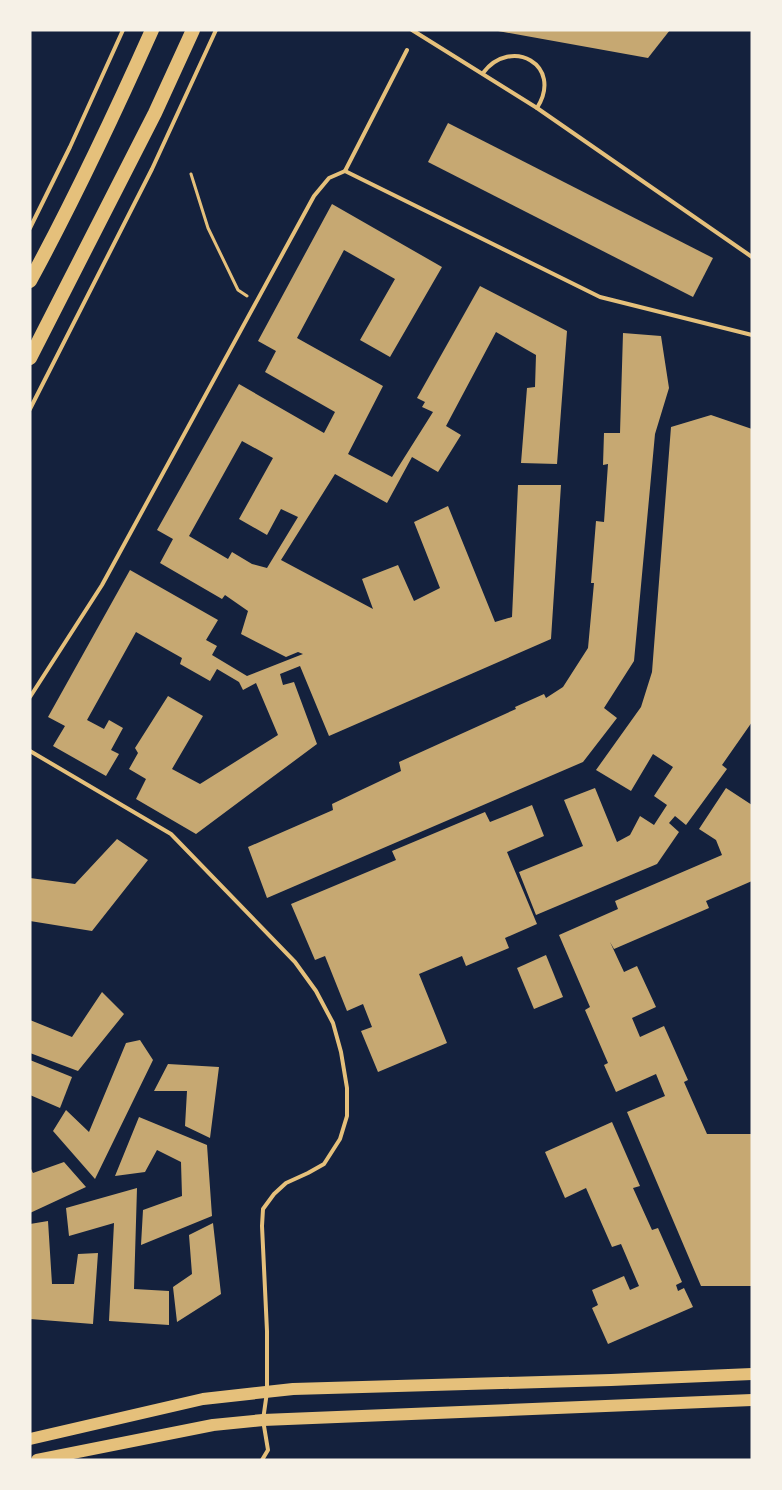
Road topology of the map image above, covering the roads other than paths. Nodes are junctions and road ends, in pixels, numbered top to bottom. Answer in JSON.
{"nodes":[{"id":1,"x":123,"y":30,"type":"edge"},
{"id":2,"x":152,"y":30,"type":"edge"},
{"id":3,"x":193,"y":30,"type":"edge"},
{"id":4,"x":216,"y":30,"type":"edge"},
{"id":5,"x":412,"y":30,"type":"edge"},
{"id":6,"x":407,"y":50,"type":"dead end"},
{"id":7,"x":483,"y":74,"type":"junction"},
{"id":8,"x":537,"y":108,"type":"junction"},
{"id":9,"x":345,"y":171,"type":"junction"},
{"id":10,"x":30,"y":228,"type":"edge"},
{"id":11,"x":752,"y":257,"type":"edge"},
{"id":12,"x":30,"y":281,"type":"edge"},
{"id":13,"x":752,"y":335,"type":"edge"},
{"id":14,"x":30,"y":358,"type":"edge"},
{"id":15,"x":30,"y":409,"type":"edge"},
{"id":16,"x":30,"y":697,"type":"edge"},
{"id":17,"x":30,"y":751,"type":"edge"},
{"id":18,"x":752,"y":1374,"type":"edge"},
{"id":19,"x":267,"y":1392,"type":"junction"},
{"id":20,"x":752,"y":1400,"type":"edge"},
{"id":21,"x":264,"y":1420,"type":"junction"},
{"id":22,"x":30,"y":1439,"type":"edge"},
{"id":23,"x":37,"y":1460,"type":"edge"},
{"id":24,"x":262,"y":1460,"type":"edge"}],
"edges":[{"from":1,"to":10,"type":"lane"},
{"from":2,"to":12,"type":"highway"},
{"from":3,"to":14,"type":"highway"},
{"from":4,"to":15,"type":"lane"},
{"from":5,"to":7,"type":"lane"},
{"from":6,"to":9,"type":"lane"},
{"from":7,"to":8,"type":"lane"},
{"from":7,"to":8,"type":"lane"},
{"from":8,"to":11,"type":"lane"},
{"from":9,"to":13,"type":"lane"},
{"from":9,"to":16,"type":"lane"},
{"from":17,"to":19,"type":"lane"},
{"from":18,"to":19,"type":"main road"},
{"from":19,"to":21,"type":"lane"},
{"from":19,"to":22,"type":"main road"},
{"from":20,"to":21,"type":"main road"},
{"from":21,"to":23,"type":"main road"},
{"from":21,"to":24,"type":"lane"}]}
